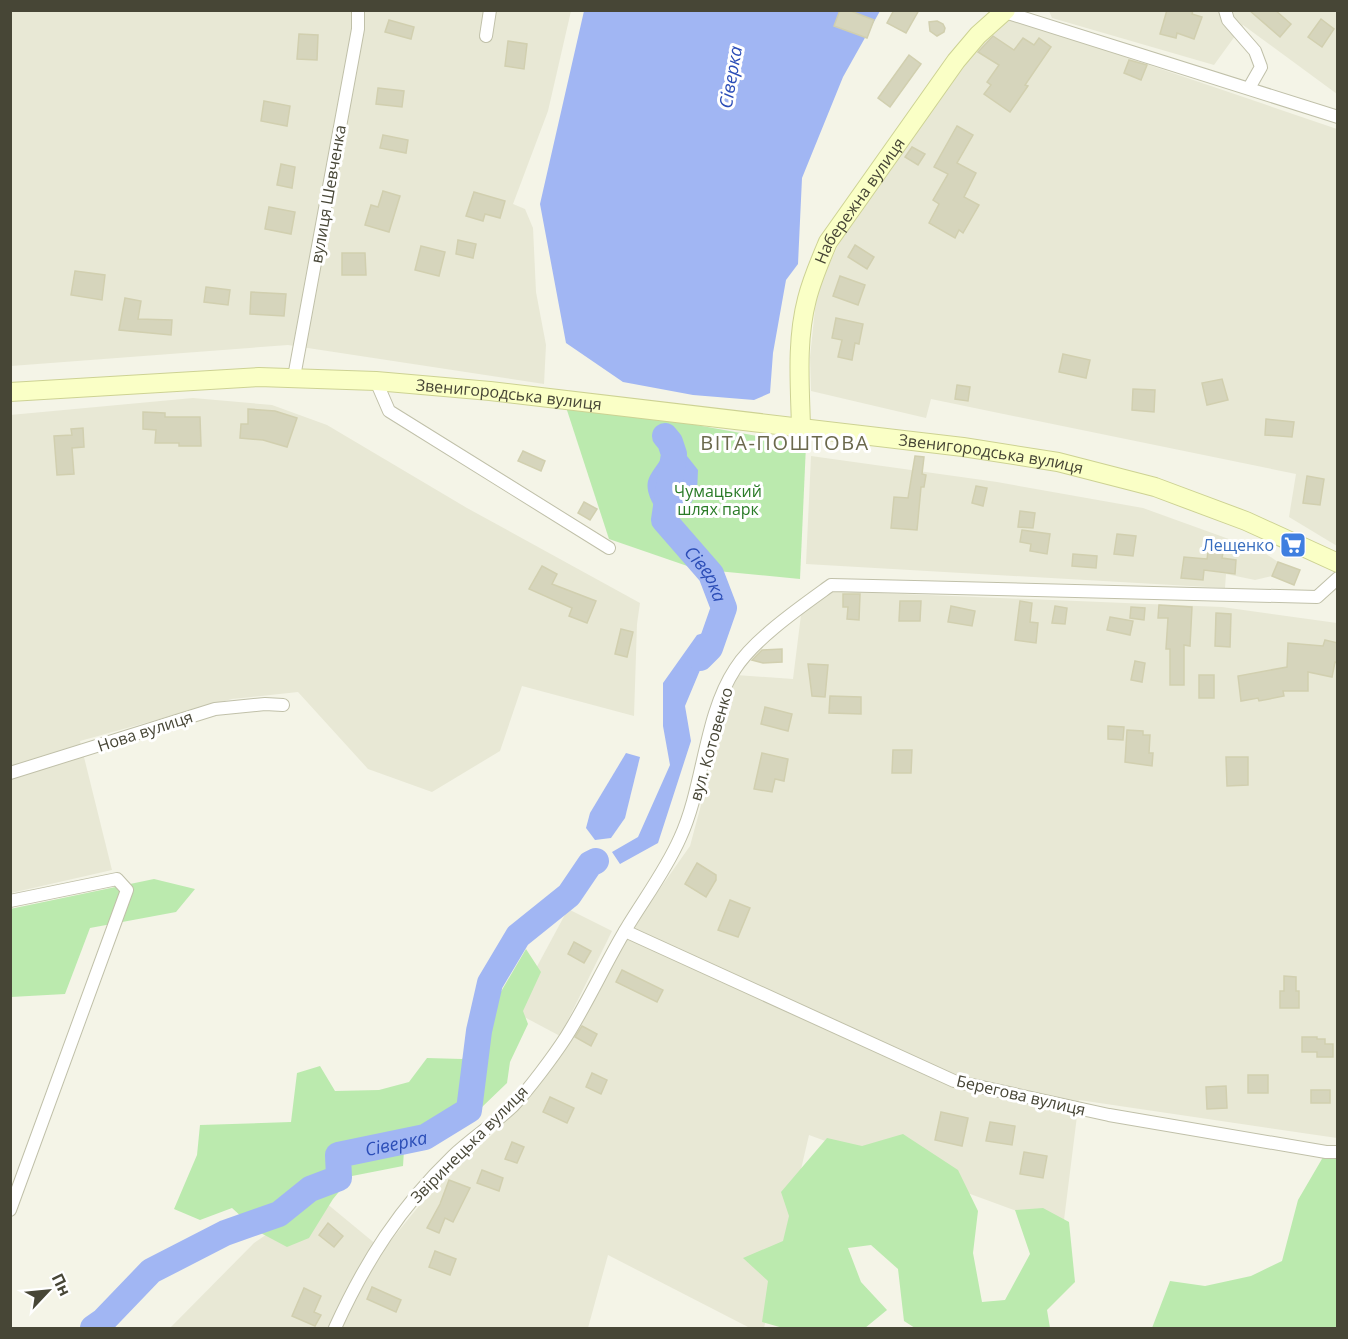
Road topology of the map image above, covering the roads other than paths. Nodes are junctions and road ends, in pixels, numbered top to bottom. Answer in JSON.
{"nodes":[{"id":1,"x":358,"y":10,"type":"edge"},
{"id":2,"x":490,"y":10,"type":"edge"},
{"id":3,"x":1225,"y":10,"type":"edge"},
{"id":4,"x":1006,"y":11,"type":"edge"},
{"id":5,"x":486,"y":36,"type":"dead end"},
{"id":6,"x":1249,"y":88,"type":"junction"},
{"id":7,"x":1338,"y":117,"type":"edge"},
{"id":8,"x":294,"y":377,"type":"junction"},
{"id":9,"x":376,"y":381,"type":"junction"},
{"id":10,"x":10,"y":392,"type":"edge"},
{"id":11,"x":801,"y":428,"type":"junction"},
{"id":12,"x":609,"y":548,"type":"dead end"},
{"id":13,"x":1338,"y":563,"type":"edge"},
{"id":14,"x":1338,"y":578,"type":"edge"},
{"id":15,"x":283,"y":705,"type":"dead end"},
{"id":16,"x":10,"y":773,"type":"edge"},
{"id":17,"x":10,"y":901,"type":"edge"},
{"id":18,"x":625,"y":931,"type":"junction"},
{"id":19,"x":1338,"y":1152,"type":"edge"},
{"id":20,"x":10,"y":1210,"type":"edge"},
{"id":21,"x":335,"y":1329,"type":"edge"}],
"edges":[{"from":1,"to":8,"type":"street","name":"вулиця Шевченка"},
{"from":2,"to":5,"type":"street"},
{"from":3,"to":6,"type":"street"},
{"from":4,"to":6,"type":"street","name":"Набережна вулиця"},
{"from":4,"to":11,"type":"street","name":"Набережна вулиця"},
{"from":6,"to":7,"type":"street","name":"Набережна вулиця"},
{"from":8,"to":9,"type":"street","name":"Звенигородська вулиця"},
{"from":8,"to":10,"type":"street","name":"Звенигородська вулиця"},
{"from":9,"to":11,"type":"street","name":"Звенигородська вулиця"},
{"from":9,"to":12,"type":"street"},
{"from":11,"to":13,"type":"street","name":"Звенигородська вулиця"},
{"from":14,"to":18,"type":"street","name":"вул. Котовенко"},
{"from":15,"to":16,"type":"street","name":"Нова вулиця"},
{"from":17,"to":20,"type":"street"},
{"from":18,"to":19,"type":"street","name":"Берегова вулиця"},
{"from":18,"to":21,"type":"street","name":"Звіринецька вулиця"}]}
